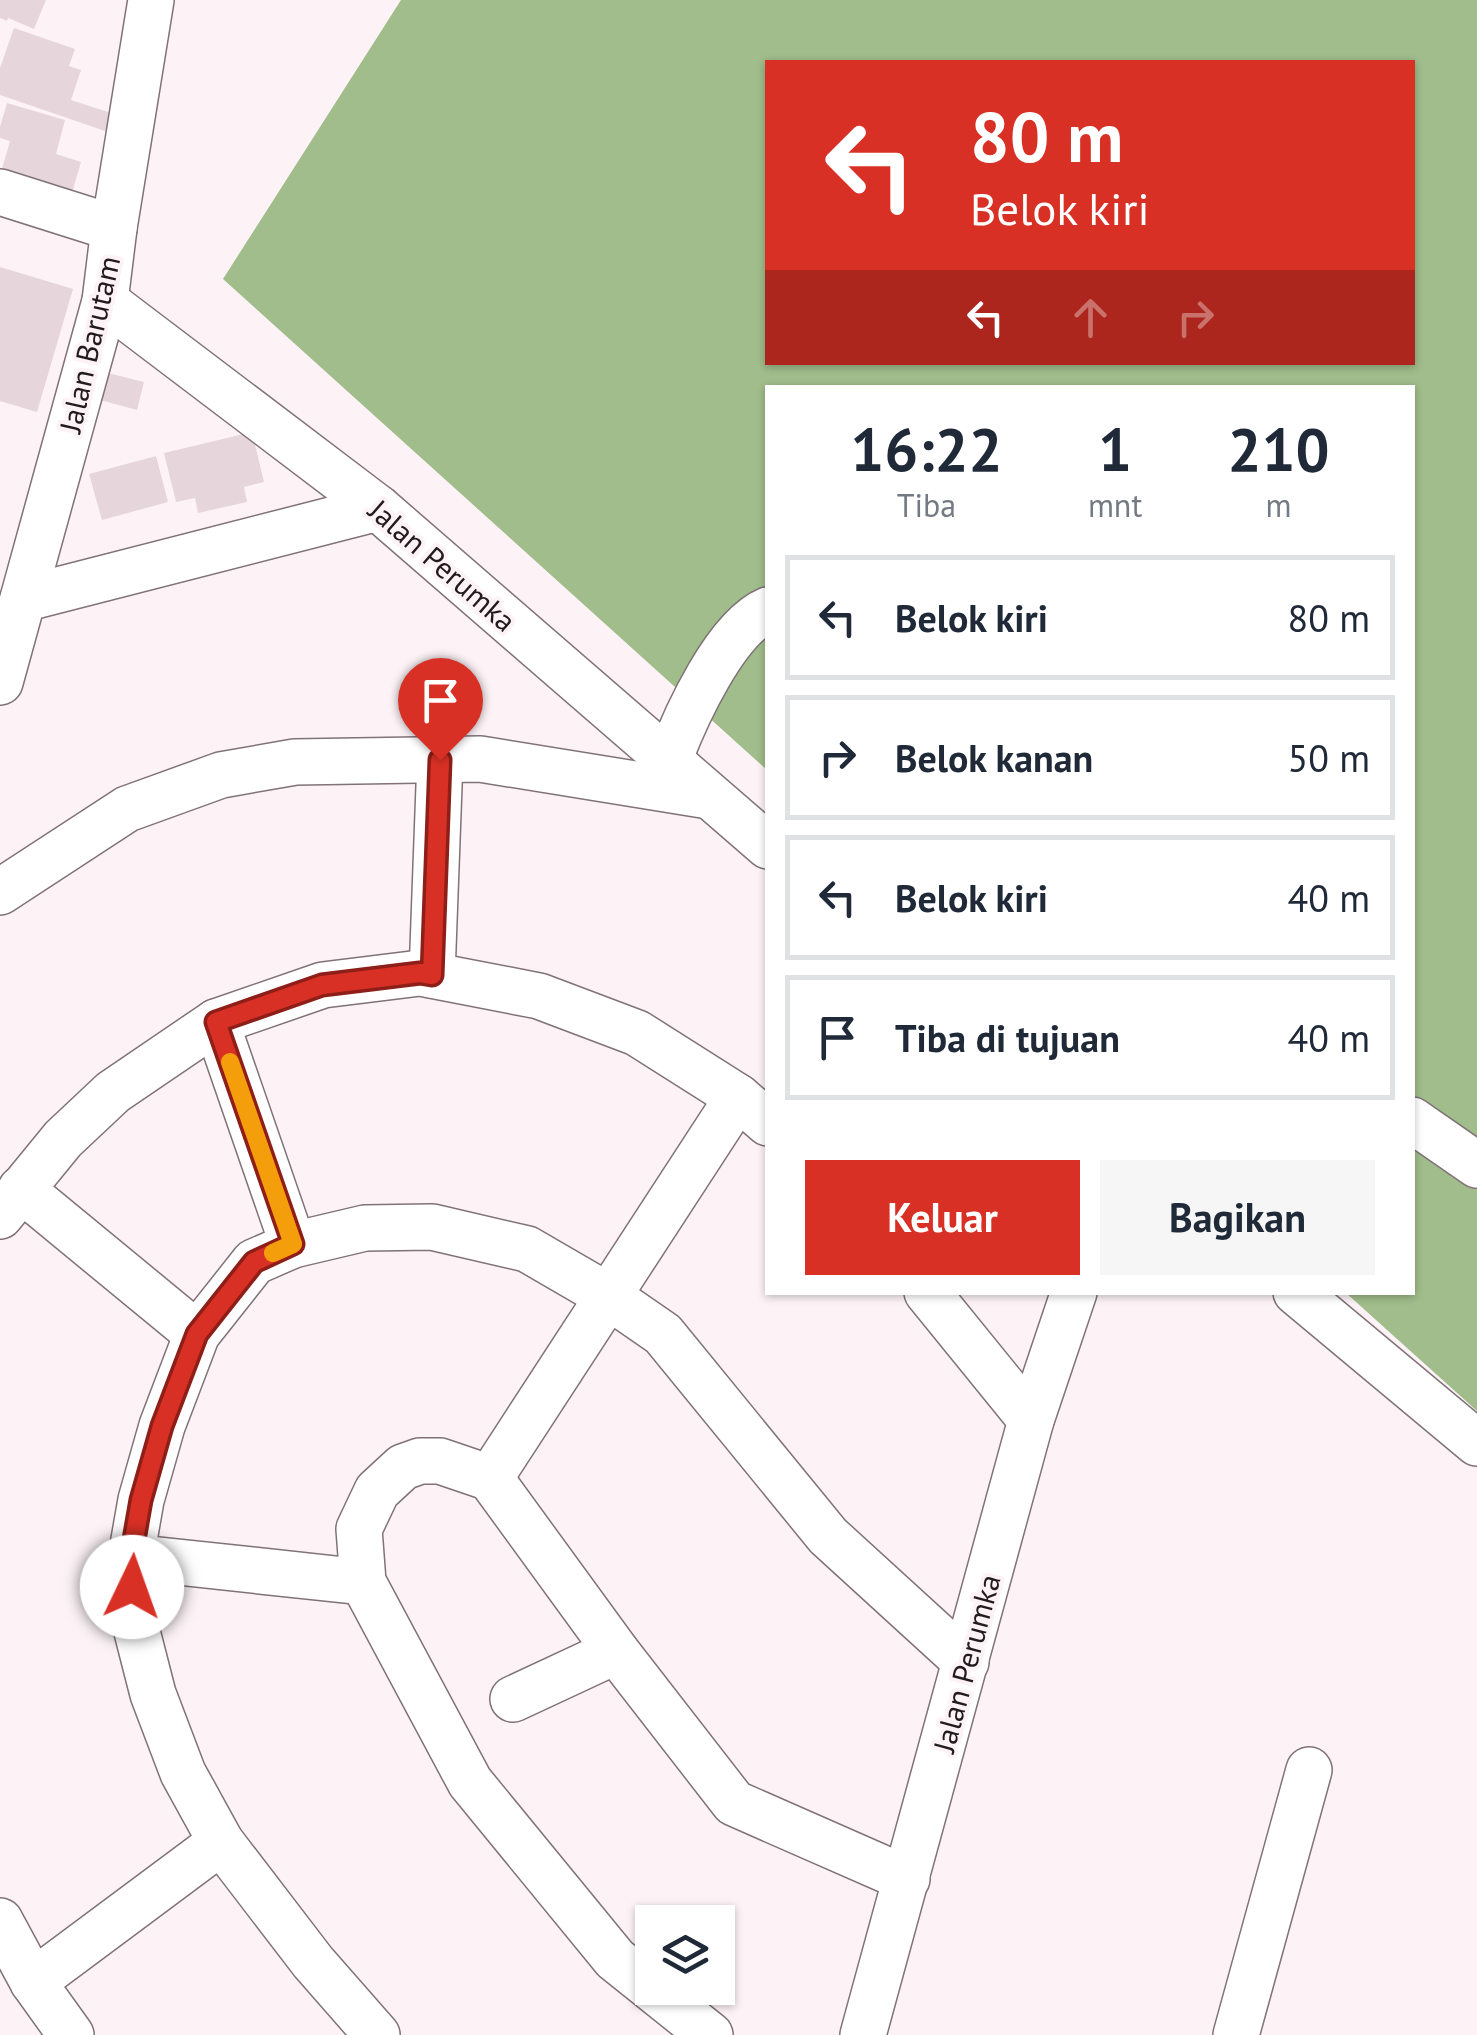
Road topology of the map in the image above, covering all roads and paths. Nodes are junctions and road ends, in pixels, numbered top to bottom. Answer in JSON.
{"nodes":[{"id":1,"x":152,"y":0,"type":"edge"},
{"id":2,"x":0,"y":192,"type":"edge"},
{"id":3,"x":114,"y":228,"type":"junction"},
{"id":4,"x":106,"y":301,"type":"junction"},
{"id":5,"x":378,"y":508,"type":"junction"},
{"id":6,"x":23,"y":600,"type":"junction"},
{"id":7,"x":765,"y":612,"type":"edge"},
{"id":8,"x":0,"y":682,"type":"edge"},
{"id":9,"x":440,"y":760,"type":"junction"},
{"id":10,"x":669,"y":760,"type":"junction"},
{"id":11,"x":710,"y":796,"type":"junction"},
{"id":12,"x":765,"y":843,"type":"edge"},
{"id":13,"x":0,"y":892,"type":"edge"},
{"id":14,"x":432,"y":975,"type":"junction"},
{"id":15,"x":216,"y":1022,"type":"junction"},
{"id":16,"x":753,"y":1110,"type":"edge"},
{"id":17,"x":1415,"y":1122,"type":"edge"},
{"id":18,"x":1477,"y":1164,"type":"edge"},
{"id":19,"x":10,"y":1203,"type":"edge"},
{"id":20,"x":293,"y":1244,"type":"junction"},
{"id":21,"x":929,"y":1295,"type":"edge"},
{"id":22,"x":1073,"y":1295,"type":"edge"},
{"id":23,"x":1300,"y":1295,"type":"edge"},
{"id":24,"x":608,"y":1296,"type":"junction"},
{"id":25,"x":197,"y":1334,"type":"junction"},
{"id":26,"x":1031,"y":1420,"type":"junction"},
{"id":27,"x":1477,"y":1443,"type":"edge"},
{"id":28,"x":490,"y":1478,"type":"junction"},
{"id":29,"x":131,"y":1557,"type":"junction"},
{"id":30,"x":363,"y":1582,"type":"junction"},
{"id":31,"x":616,"y":1652,"type":"junction"},
{"id":32,"x":966,"y":1662,"type":"junction"},
{"id":33,"x":513,"y":1700,"type":"dead end"},
{"id":34,"x":1309,"y":1770,"type":"dead end"},
{"id":35,"x":221,"y":1842,"type":"junction"},
{"id":36,"x":907,"y":1879,"type":"junction"},
{"id":37,"x":0,"y":1921,"type":"edge"},
{"id":38,"x":33,"y":1982,"type":"junction"},
{"id":39,"x":71,"y":2035,"type":"edge"},
{"id":40,"x":377,"y":2035,"type":"edge"},
{"id":41,"x":710,"y":2035,"type":"edge"},
{"id":42,"x":862,"y":2035,"type":"edge"},
{"id":43,"x":1236,"y":2035,"type":"edge"}],
"edges":[{"from":1,"to":3,"type":"street","name":"Jalan Barutam"},
{"from":2,"to":3,"type":"street"},
{"from":3,"to":4,"type":"street","name":"Jalan Barutam"},
{"from":4,"to":5,"type":"street","name":"Jalan Perumka"},
{"from":4,"to":6,"type":"street","name":"Jalan Barutam"},
{"from":5,"to":6,"type":"street"},
{"from":5,"to":10,"type":"street","name":"Jalan Perumka"},
{"from":6,"to":8,"type":"street","name":"Jalan Barutam"},
{"from":7,"to":10,"type":"street"},
{"from":9,"to":11,"type":"street"},
{"from":9,"to":13,"type":"street"},
{"from":9,"to":14,"type":"street"},
{"from":10,"to":11,"type":"street","name":"Jalan Perumka"},
{"from":11,"to":12,"type":"street","name":"Jalan Perumka"},
{"from":14,"to":15,"type":"street"},
{"from":14,"to":16,"type":"street"},
{"from":15,"to":19,"type":"street"},
{"from":15,"to":20,"type":"street"},
{"from":16,"to":24,"type":"street"},
{"from":17,"to":18,"type":"street"},
{"from":19,"to":25,"type":"street"},
{"from":20,"to":24,"type":"street"},
{"from":20,"to":25,"type":"street"},
{"from":21,"to":26,"type":"street"},
{"from":22,"to":26,"type":"street","name":"Jalan Perumka"},
{"from":23,"to":27,"type":"street"},
{"from":24,"to":28,"type":"street"},
{"from":24,"to":32,"type":"street"},
{"from":25,"to":29,"type":"street"},
{"from":26,"to":32,"type":"street","name":"Jalan Perumka"},
{"from":28,"to":30,"type":"street"},
{"from":28,"to":31,"type":"street"},
{"from":29,"to":30,"type":"street"},
{"from":29,"to":35,"type":"street"},
{"from":30,"to":41,"type":"street"},
{"from":31,"to":33,"type":"street"},
{"from":31,"to":36,"type":"street"},
{"from":32,"to":36,"type":"street","name":"Jalan Perumka"},
{"from":34,"to":43,"type":"street"},
{"from":35,"to":38,"type":"street"},
{"from":35,"to":40,"type":"street"},
{"from":36,"to":42,"type":"street","name":"Jalan Perumka"},
{"from":37,"to":38,"type":"street"},
{"from":38,"to":39,"type":"street"}]}
